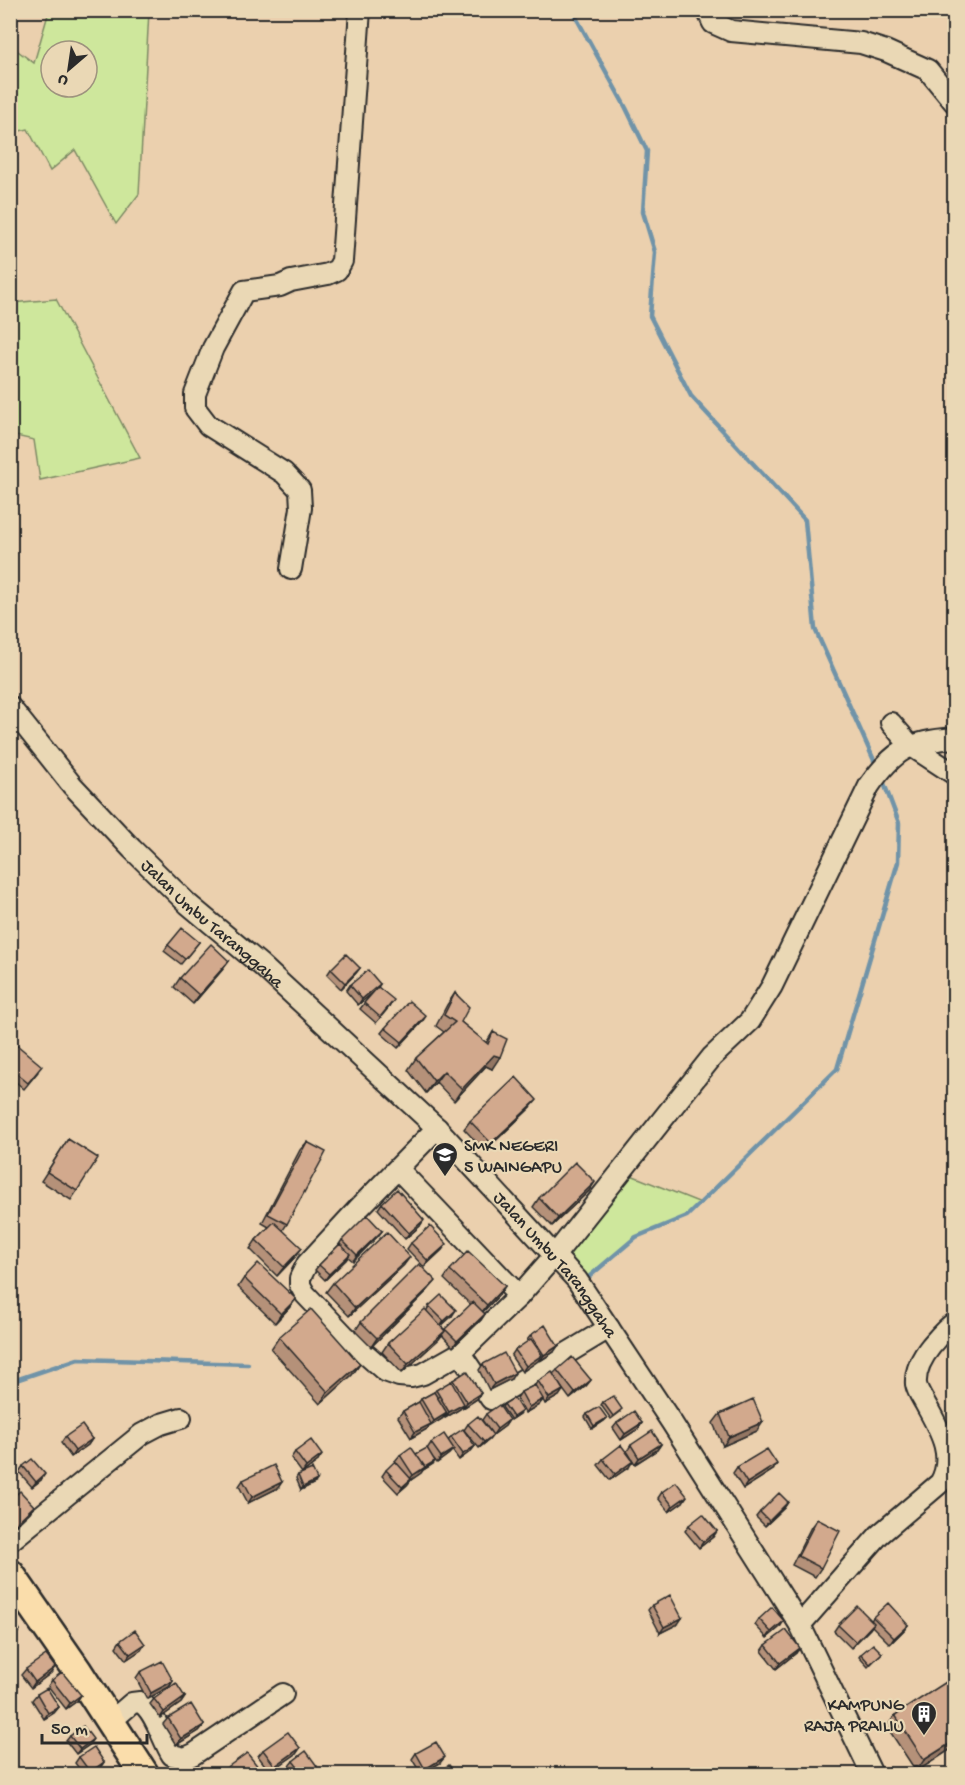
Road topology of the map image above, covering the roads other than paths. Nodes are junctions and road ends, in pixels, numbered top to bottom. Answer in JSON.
{"nodes":[{"id":1,"x":360,"y":10,"type":"edge"},
{"id":2,"x":707,"y":10,"type":"edge"},
{"id":3,"x":954,"y":102,"type":"edge"},
{"id":4,"x":291,"y":569,"type":"dead end"},
{"id":5,"x":11,"y":708,"type":"edge"},
{"id":6,"x":891,"y":723,"type":"dead end"},
{"id":7,"x":954,"y":738,"type":"edge"},
{"id":8,"x":910,"y":745,"type":"junction"},
{"id":9,"x":954,"y":774,"type":"edge"},
{"id":10,"x":437,"y":1128,"type":"junction"},
{"id":11,"x":398,"y":1169,"type":"junction"},
{"id":12,"x":555,"y":1255,"type":"junction"},
{"id":13,"x":519,"y":1296,"type":"junction"},
{"id":14,"x":954,"y":1323,"type":"edge"},
{"id":15,"x":609,"y":1328,"type":"junction"},
{"id":16,"x":460,"y":1353,"type":"junction"},
{"id":17,"x":181,"y":1418,"type":"dead end"},
{"id":18,"x":10,"y":1541,"type":"edge"},
{"id":19,"x":10,"y":1574,"type":"edge"},
{"id":20,"x":800,"y":1625,"type":"junction"},
{"id":21,"x":283,"y":1694,"type":"dead end"},
{"id":22,"x":111,"y":1722,"type":"junction"},
{"id":23,"x":144,"y":1774,"type":"edge"},
{"id":24,"x":872,"y":1774,"type":"edge"}],
"edges":[{"from":1,"to":4,"type":"street"},
{"from":2,"to":3,"type":"street"},
{"from":5,"to":10,"type":"street","name":"Jalan Umbu Taranggaha"},
{"from":6,"to":8,"type":"street"},
{"from":7,"to":8,"type":"street"},
{"from":8,"to":9,"type":"street"},
{"from":8,"to":12,"type":"street"},
{"from":10,"to":11,"type":"street"},
{"from":10,"to":12,"type":"street","name":"Jalan Umbu Taranggaha"},
{"from":11,"to":13,"type":"street"},
{"from":11,"to":16,"type":"street"},
{"from":12,"to":13,"type":"street"},
{"from":12,"to":15,"type":"street","name":"Jalan Umbu Taranggaha"},
{"from":13,"to":16,"type":"street"},
{"from":14,"to":20,"type":"street"},
{"from":15,"to":16,"type":"street"},
{"from":15,"to":20,"type":"street","name":"Jalan Umbu Taranggaha"},
{"from":17,"to":18,"type":"street"},
{"from":19,"to":22,"type":"highway"},
{"from":20,"to":24,"type":"street","name":"Jalan Umbu Taranggaha"},
{"from":21,"to":22,"type":"street"},
{"from":22,"to":23,"type":"highway"}]}
